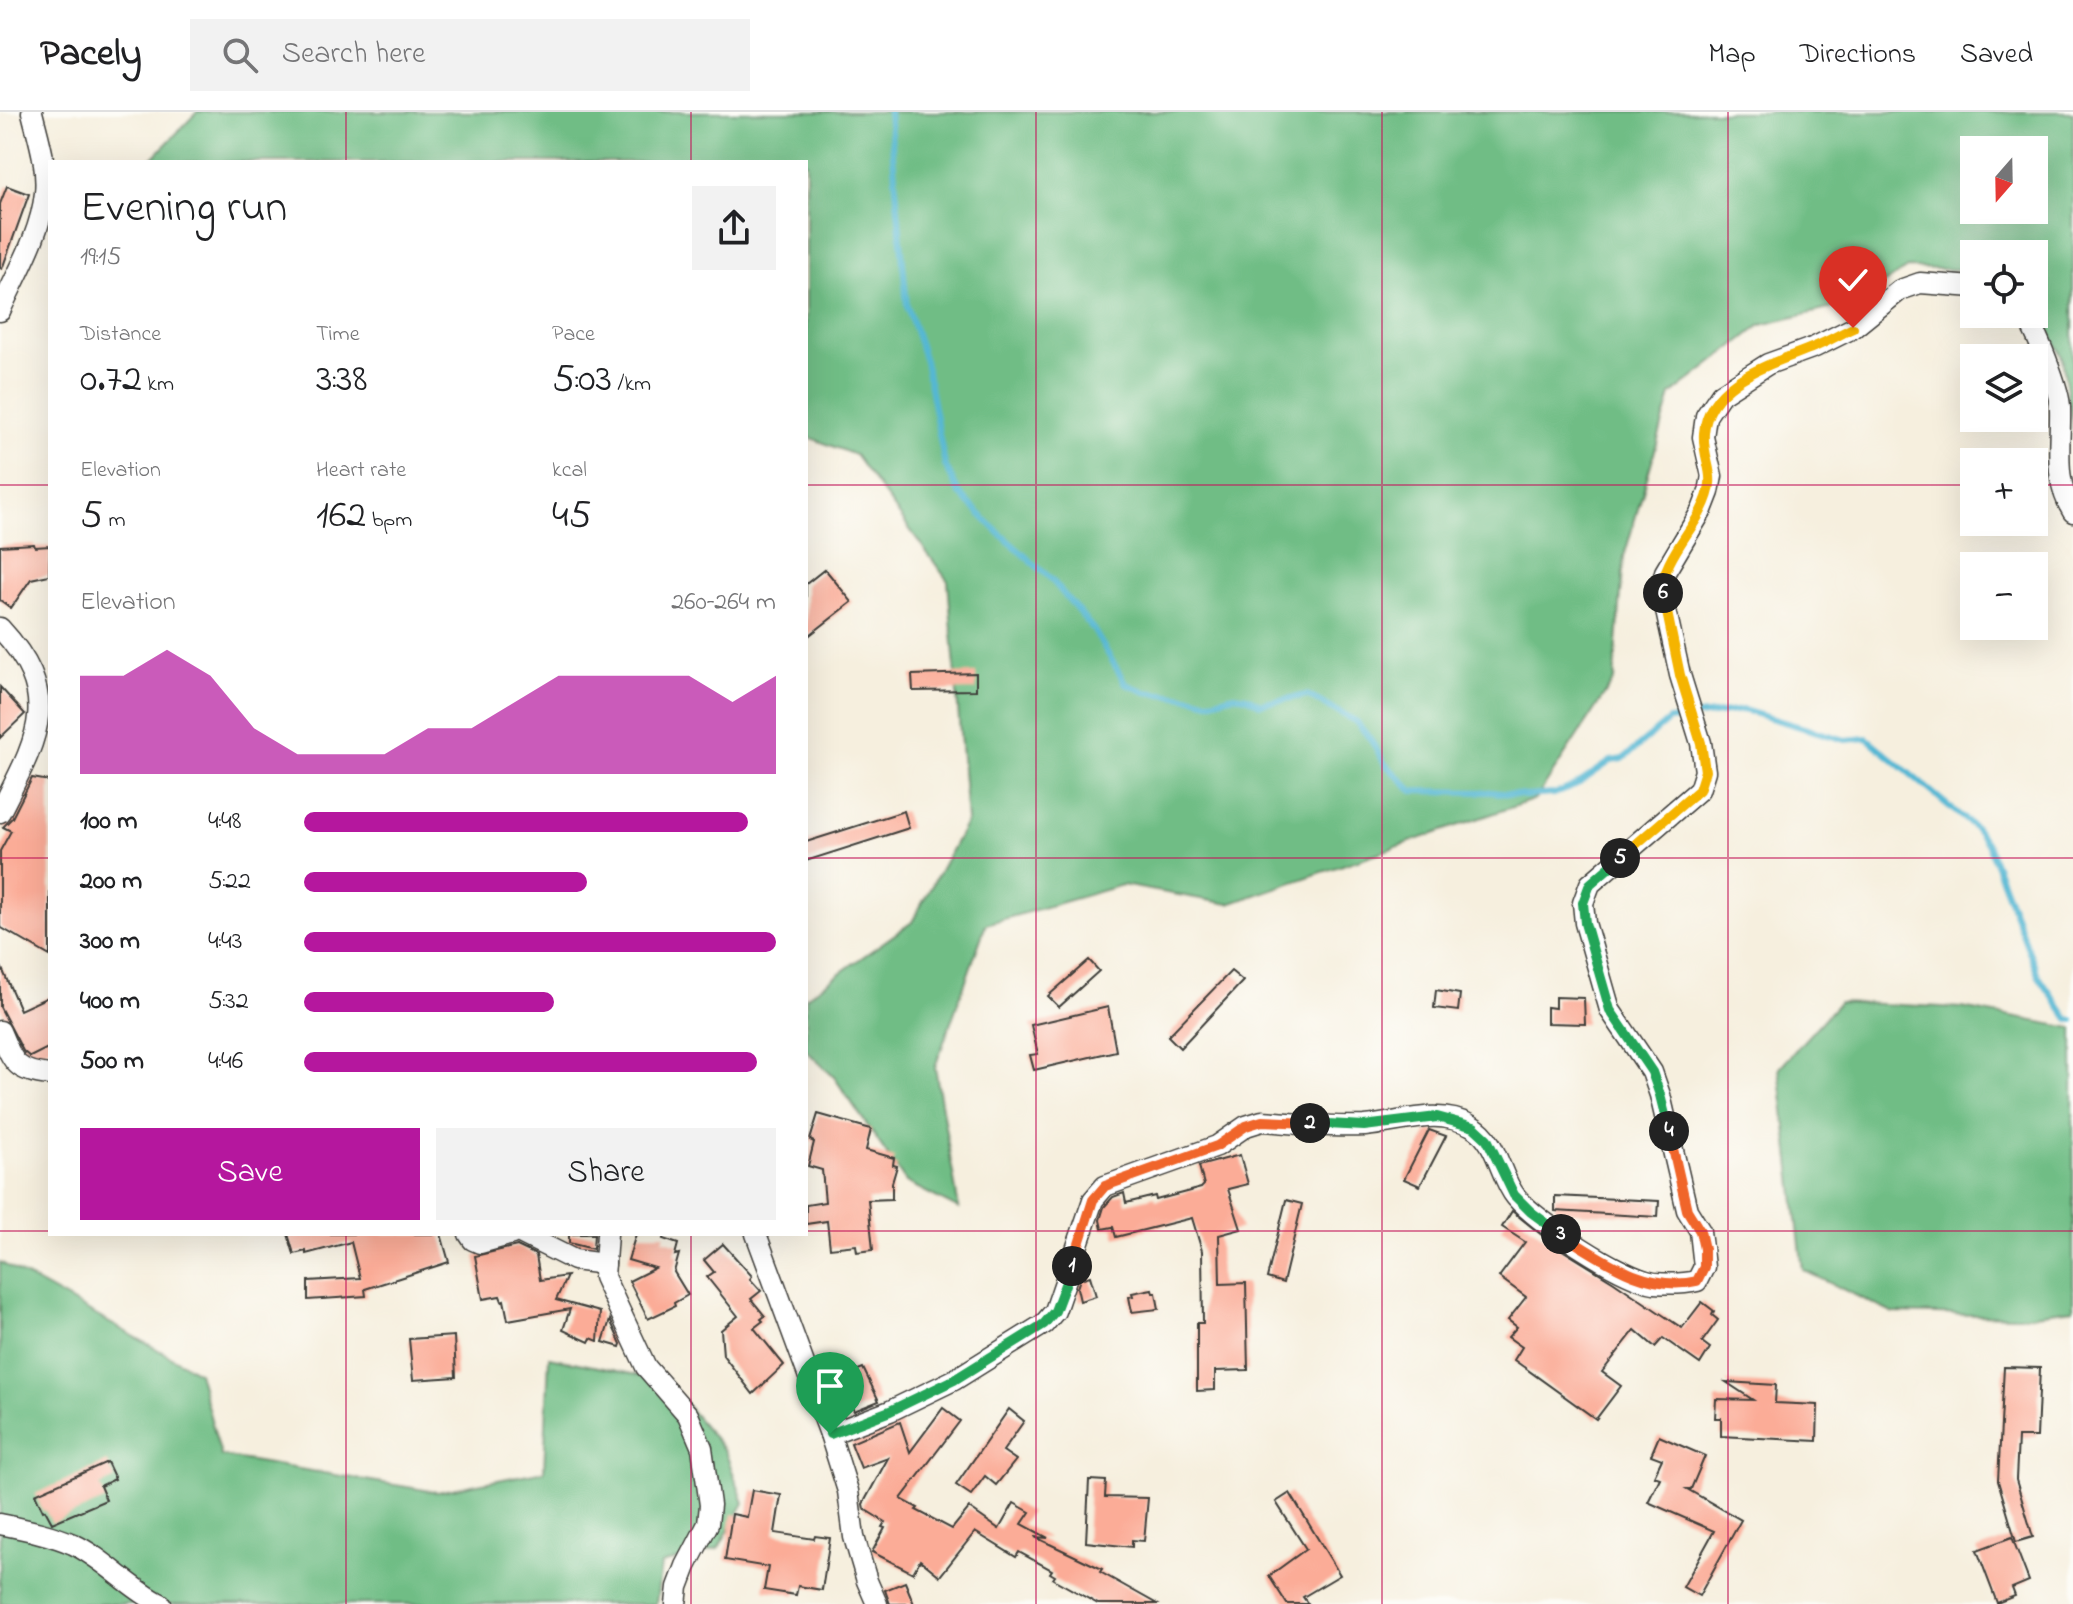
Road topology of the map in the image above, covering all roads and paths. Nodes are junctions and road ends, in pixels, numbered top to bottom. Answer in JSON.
{"nodes":[{"id":1,"x":32,"y":112,"type":"edge"},
{"id":2,"x":1960,"y":286,"type":"edge"},
{"id":3,"x":0,"y":311,"type":"edge"},
{"id":4,"x":2032,"y":328,"type":"edge"},
{"id":5,"x":2073,"y":512,"type":"edge"},
{"id":6,"x":0,"y":628,"type":"edge"},
{"id":7,"x":0,"y":812,"type":"edge"},
{"id":8,"x":0,"y":1031,"type":"edge"},
{"id":9,"x":48,"y":1075,"type":"edge"},
{"id":10,"x":470,"y":1236,"type":"edge"},
{"id":11,"x":505,"y":1236,"type":"edge"},
{"id":12,"x":526,"y":1236,"type":"edge"},
{"id":13,"x":607,"y":1236,"type":"edge"},
{"id":14,"x":757,"y":1236,"type":"edge"},
{"id":15,"x":605,"y":1264,"type":"junction"},
{"id":16,"x":830,"y":1434,"type":"junction"},
{"id":17,"x":0,"y":1524,"type":"edge"},
{"id":18,"x":161,"y":1604,"type":"edge"},
{"id":19,"x":676,"y":1604,"type":"edge"},
{"id":20,"x":877,"y":1604,"type":"edge"}],
"edges":[{"from":1,"to":3,"type":"street"},
{"from":2,"to":16,"type":"street"},
{"from":4,"to":5,"type":"street"},
{"from":6,"to":7,"type":"street"},
{"from":8,"to":9,"type":"street"},
{"from":10,"to":11,"type":"street"},
{"from":12,"to":15,"type":"street"},
{"from":13,"to":15,"type":"street"},
{"from":14,"to":16,"type":"street"},
{"from":15,"to":19,"type":"street"},
{"from":16,"to":20,"type":"street"},
{"from":17,"to":18,"type":"street"}]}
